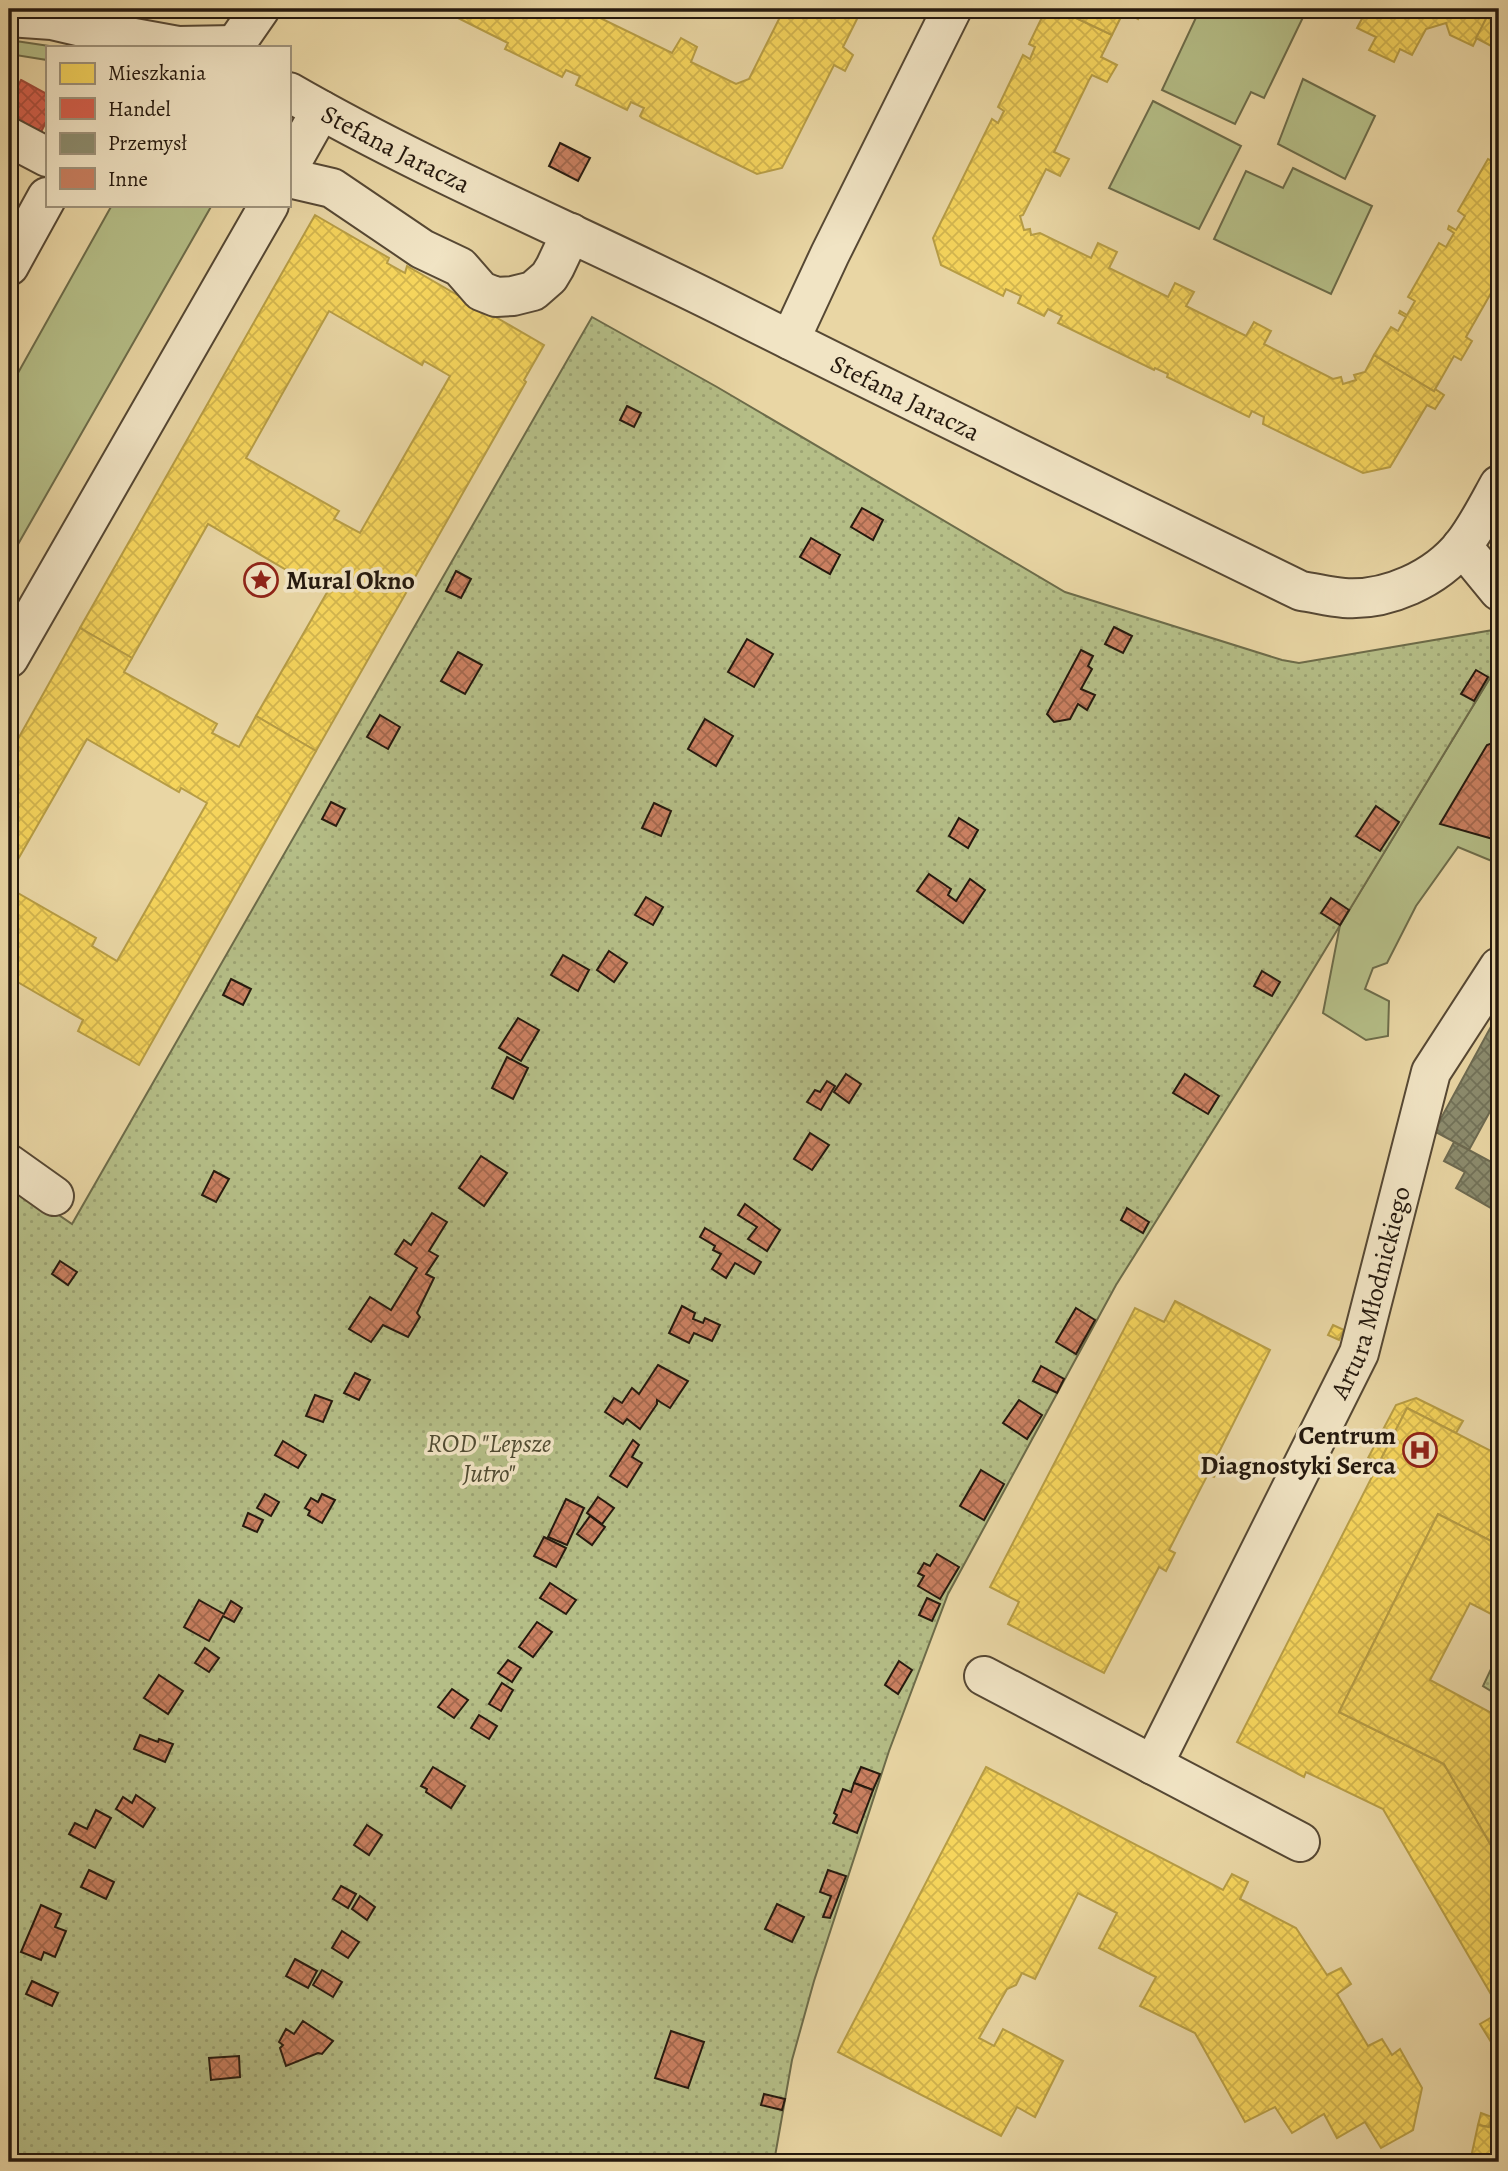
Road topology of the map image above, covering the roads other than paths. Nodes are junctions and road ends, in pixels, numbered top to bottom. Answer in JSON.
{"nodes":[{"id":1,"x":260,"y":9,"type":"edge"},
{"id":2,"x":952,"y":9,"type":"edge"},
{"id":3,"x":9,"y":17,"type":"edge"},
{"id":4,"x":111,"y":41,"type":"edge"},
{"id":5,"x":236,"y":46,"type":"edge"},
{"id":6,"x":305,"y":101,"type":"edge"},
{"id":7,"x":9,"y":137,"type":"edge"},
{"id":8,"x":46,"y":156,"type":"edge"},
{"id":9,"x":290,"y":163,"type":"edge"},
{"id":10,"x":290,"y":178,"type":"edge"},
{"id":11,"x":46,"y":199,"type":"edge"},
{"id":12,"x":268,"y":206,"type":"edge"},
{"id":13,"x":571,"y":233,"type":"junction"},
{"id":14,"x":9,"y":266,"type":"edge"},
{"id":15,"x":790,"y":340,"type":"junction"},
{"id":16,"x":1499,"y":485,"type":"edge"},
{"id":17,"x":1462,"y":546,"type":"junction"},
{"id":18,"x":1499,"y":591,"type":"edge"},
{"id":19,"x":9,"y":659,"type":"edge"},
{"id":20,"x":1499,"y":967,"type":"edge"},
{"id":21,"x":9,"y":1164,"type":"edge"},
{"id":22,"x":54,"y":1196,"type":"dead end"},
{"id":23,"x":984,"y":1676,"type":"dead end"},
{"id":24,"x":1153,"y":1765,"type":"junction"},
{"id":25,"x":1300,"y":1842,"type":"dead end"}],
"edges":[{"from":1,"to":5,"type":"street"},
{"from":2,"to":15,"type":"street"},
{"from":3,"to":4,"type":"street"},
{"from":4,"to":5,"type":"street"},
{"from":6,"to":9,"type":"street"},
{"from":6,"to":13,"type":"street","name":"Stefana Jaracza"},
{"from":7,"to":8,"type":"street"},
{"from":10,"to":13,"type":"street"},
{"from":11,"to":14,"type":"street"},
{"from":12,"to":19,"type":"street"},
{"from":13,"to":15,"type":"street","name":"Stefana Jaracza"},
{"from":15,"to":17,"type":"street","name":"Stefana Jaracza"},
{"from":16,"to":17,"type":"street","name":"Stefana Jaracza"},
{"from":17,"to":18,"type":"street"},
{"from":20,"to":24,"type":"street","name":"Artura Młodnickiego"},
{"from":21,"to":22,"type":"street"},
{"from":23,"to":24,"type":"street"},
{"from":24,"to":25,"type":"street"}]}
